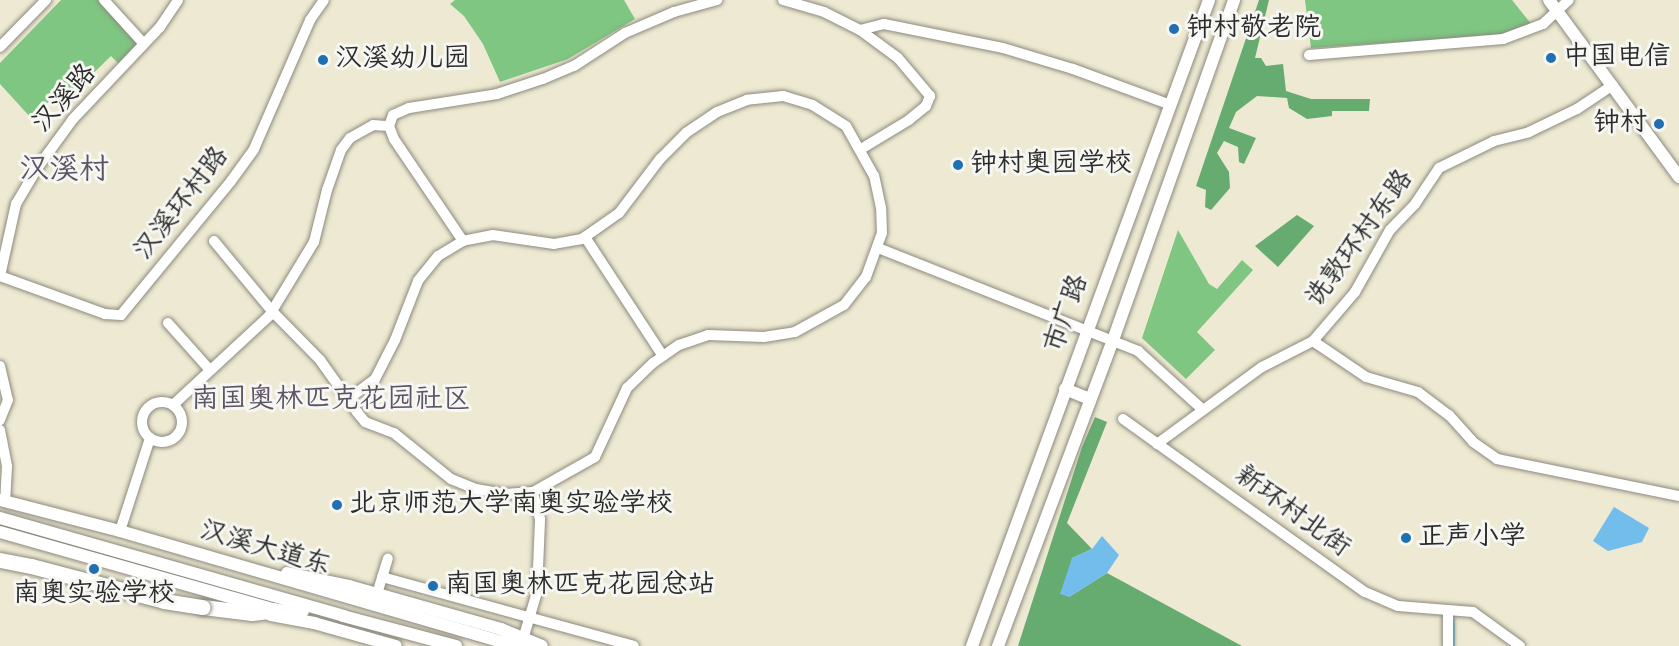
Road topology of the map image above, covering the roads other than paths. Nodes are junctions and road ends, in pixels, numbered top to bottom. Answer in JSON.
{"nodes":[{"id":1,"x":46,"y":0,"type":"edge"},
{"id":2,"x":104,"y":0,"type":"edge"},
{"id":3,"x":178,"y":0,"type":"edge"},
{"id":4,"x":324,"y":0,"type":"edge"},
{"id":5,"x":717,"y":0,"type":"edge"},
{"id":6,"x":783,"y":0,"type":"edge"},
{"id":7,"x":1209,"y":0,"type":"edge"},
{"id":8,"x":1549,"y":0,"type":"edge"},
{"id":9,"x":1234,"y":1,"type":"edge"},
{"id":10,"x":1562,"y":5,"type":"edge"},
{"id":11,"x":860,"y":30,"type":"junction"},
{"id":12,"x":144,"y":44,"type":"junction"},
{"id":13,"x":0,"y":47,"type":"edge"},
{"id":14,"x":1309,"y":55,"type":"dead end"},
{"id":15,"x":1614,"y":85,"type":"junction"},
{"id":16,"x":1171,"y":105,"type":"junction"},
{"id":17,"x":389,"y":126,"type":"junction"},
{"id":18,"x":861,"y":150,"type":"junction"},
{"id":19,"x":1679,"y":164,"type":"edge"},
{"id":20,"x":1679,"y":177,"type":"edge"},
{"id":21,"x":585,"y":237,"type":"junction"},
{"id":22,"x":214,"y":241,"type":"dead end"},
{"id":23,"x":463,"y":241,"type":"junction"},
{"id":24,"x":878,"y":248,"type":"junction"},
{"id":25,"x":0,"y":276,"type":"edge"},
{"id":26,"x":272,"y":311,"type":"junction"},
{"id":27,"x":168,"y":323,"type":"dead end"},
{"id":28,"x":1086,"y":329,"type":"junction"},
{"id":29,"x":1113,"y":340,"type":"junction"},
{"id":30,"x":1312,"y":340,"type":"junction"},
{"id":31,"x":663,"y":356,"type":"junction"},
{"id":32,"x":0,"y":366,"type":"edge"},
{"id":33,"x":209,"y":369,"type":"junction"},
{"id":34,"x":1065,"y":389,"type":"junction"},
{"id":35,"x":348,"y":399,"type":"junction"},
{"id":36,"x":1090,"y":399,"type":"junction"},
{"id":37,"x":173,"y":405,"type":"junction"},
{"id":38,"x":1202,"y":409,"type":"junction"},
{"id":39,"x":1123,"y":419,"type":"dead end"},
{"id":40,"x":0,"y":420,"type":"edge"},
{"id":41,"x":0,"y":430,"type":"edge"},
{"id":42,"x":150,"y":438,"type":"junction"},
{"id":43,"x":1157,"y":444,"type":"junction"},
{"id":44,"x":533,"y":492,"type":"junction"},
{"id":45,"x":1679,"y":496,"type":"edge"},
{"id":46,"x":2,"y":501,"type":"edge"},
{"id":47,"x":0,"y":518,"type":"edge"},
{"id":48,"x":120,"y":531,"type":"junction"},
{"id":49,"x":0,"y":532,"type":"edge"},
{"id":50,"x":388,"y":559,"type":"dead end"},
{"id":51,"x":0,"y":560,"type":"edge"},
{"id":52,"x":231,"y":564,"type":"junction"},
{"id":53,"x":382,"y":577,"type":"junction"},
{"id":54,"x":377,"y":594,"type":"junction"},
{"id":55,"x":275,"y":610,"type":"junction"},
{"id":56,"x":1448,"y":611,"type":"junction"},
{"id":57,"x":252,"y":613,"type":"junction"},
{"id":58,"x":530,"y":618,"type":"junction"},
{"id":59,"x":1009,"y":619,"type":"junction"},
{"id":60,"x":982,"y":620,"type":"junction"},
{"id":61,"x":378,"y":626,"type":"junction"},
{"id":62,"x":456,"y":629,"type":"junction"},
{"id":63,"x":520,"y":643,"type":"edge"},
{"id":64,"x":454,"y":645,"type":"edge"},
{"id":65,"x":396,"y":646,"type":"edge"},
{"id":66,"x":542,"y":646,"type":"edge"},
{"id":67,"x":634,"y":646,"type":"edge"},
{"id":68,"x":965,"y":646,"type":"edge"},
{"id":69,"x":972,"y":646,"type":"edge"},
{"id":70,"x":999,"y":646,"type":"edge"},
{"id":71,"x":1004,"y":646,"type":"edge"},
{"id":72,"x":1448,"y":646,"type":"edge"},
{"id":73,"x":1520,"y":646,"type":"edge"}],
"edges":[{"from":1,"to":13,"type":"street"},
{"from":2,"to":12,"type":"street"},
{"from":3,"to":12,"type":"street","name":"汉溪路"},
{"from":4,"to":25,"type":"street","name":"汉溪环村路"},
{"from":5,"to":17,"type":"street"},
{"from":6,"to":11,"type":"street"},
{"from":7,"to":16,"type":"main road","name":"市广路"},
{"from":8,"to":10,"type":"main road"},
{"from":9,"to":29,"type":"main road","name":"市广路"},
{"from":10,"to":14,"type":"street"},
{"from":10,"to":15,"type":"main road"},
{"from":10,"to":19,"type":"main road"},
{"from":11,"to":16,"type":"street"},
{"from":11,"to":18,"type":"street"},
{"from":12,"to":25,"type":"street","name":"汉溪路"},
{"from":15,"to":20,"type":"main road"},
{"from":15,"to":30,"type":"street","name":"诜敦环村东路"},
{"from":16,"to":28,"type":"main road","name":"市广路"},
{"from":17,"to":23,"type":"street"},
{"from":17,"to":26,"type":"street"},
{"from":18,"to":21,"type":"street"},
{"from":18,"to":24,"type":"street"},
{"from":21,"to":23,"type":"street"},
{"from":21,"to":31,"type":"street"},
{"from":22,"to":26,"type":"street"},
{"from":23,"to":35,"type":"street"},
{"from":24,"to":28,"type":"street"},
{"from":24,"to":31,"type":"street"},
{"from":26,"to":33,"type":"street"},
{"from":26,"to":35,"type":"street"},
{"from":27,"to":33,"type":"street"},
{"from":28,"to":29,"type":"street"},
{"from":28,"to":34,"type":"main road","name":"市广路"},
{"from":29,"to":36,"type":"main road","name":"市广路"},
{"from":29,"to":38,"type":"street"},
{"from":30,"to":38,"type":"street","name":"诜敦环村东路"},
{"from":30,"to":45,"type":"street"},
{"from":31,"to":44,"type":"street"},
{"from":32,"to":40,"type":"street"},
{"from":33,"to":37,"type":"street"},
{"from":34,"to":36,"type":"main road"},
{"from":34,"to":60,"type":"main road","name":"市广路"},
{"from":35,"to":44,"type":"street"},
{"from":36,"to":59,"type":"main road","name":"市广路"},
{"from":37,"to":42,"type":"street"},
{"from":37,"to":42,"type":"street"},
{"from":38,"to":43,"type":"street","name":"诜敦环村东路"},
{"from":39,"to":43,"type":"street","name":"新环村北街"},
{"from":41,"to":46,"type":"street"},
{"from":42,"to":48,"type":"street"},
{"from":43,"to":56,"type":"street","name":"新环村北街"},
{"from":44,"to":58,"type":"street"},
{"from":46,"to":48,"type":"main road","name":"汉溪大道东"},
{"from":47,"to":61,"type":"main road","name":"汉溪大道东"},
{"from":48,"to":52,"type":"main road","name":"汉溪大道东"},
{"from":49,"to":55,"type":"main road"},
{"from":50,"to":53,"type":"street"},
{"from":51,"to":57,"type":"highway","bridge":true},
{"from":52,"to":54,"type":"main road"},
{"from":52,"to":62,"type":"main road","name":"汉溪大道东"},
{"from":53,"to":54,"type":"street"},
{"from":53,"to":58,"type":"street"},
{"from":54,"to":63,"type":"main road"},
{"from":55,"to":57,"type":"highway"},
{"from":55,"to":61,"type":"main road"},
{"from":56,"to":72,"type":"street"},
{"from":56,"to":73,"type":"street","name":"新环村北街"},
{"from":57,"to":65,"type":"main road"},
{"from":58,"to":63,"type":"street"},
{"from":58,"to":67,"type":"street"},
{"from":59,"to":70,"type":"main road","name":"市广路"},
{"from":59,"to":71,"type":"main road"},
{"from":60,"to":68,"type":"main road"},
{"from":60,"to":69,"type":"main road","name":"市广路"},
{"from":61,"to":64,"type":"main road","name":"汉溪大道东"},
{"from":62,"to":63,"type":"main road","name":"汉溪大道东"},
{"from":62,"to":64,"type":"main road"},
{"from":63,"to":66,"type":"main road"}]}
